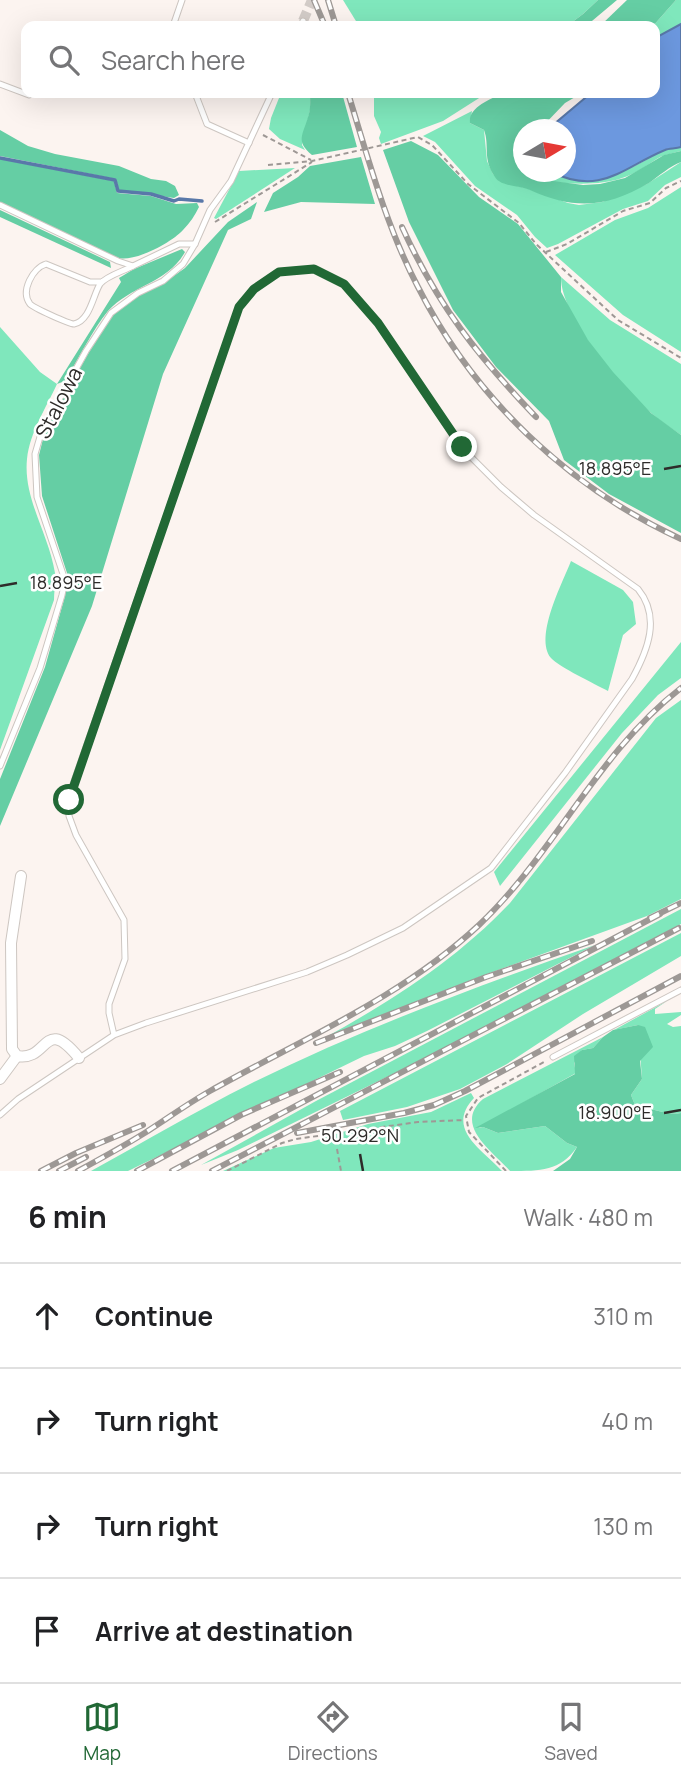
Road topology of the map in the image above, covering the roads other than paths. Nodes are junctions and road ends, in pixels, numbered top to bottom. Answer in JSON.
{"nodes":[{"id":1,"x":182,"y":0,"type":"edge"},
{"id":2,"x":175,"y":21,"type":"edge"},
{"id":3,"x":0,"y":84,"type":"edge"},
{"id":4,"x":21,"y":92,"type":"edge"},
{"id":5,"x":197,"y":98,"type":"edge"},
{"id":6,"x":270,"y":98,"type":"edge"},
{"id":7,"x":248,"y":143,"type":"junction"},
{"id":8,"x":0,"y":205,"type":"edge"},
{"id":9,"x":195,"y":244,"type":"junction"},
{"id":10,"x":133,"y":266,"type":"junction"},
{"id":11,"x":101,"y":282,"type":"junction"},
{"id":12,"x":0,"y":766,"type":"edge"},
{"id":13,"x":20,"y":876,"type":"dead end"},
{"id":14,"x":681,"y":990,"type":"edge"},
{"id":15,"x":114,"y":1035,"type":"junction"},
{"id":16,"x":17,"y":1056,"type":"junction"},
{"id":17,"x":553,"y":1058,"type":"road end"},
{"id":18,"x":79,"y":1059,"type":"junction"},
{"id":19,"x":0,"y":1079,"type":"edge"},
{"id":20,"x":0,"y":1115,"type":"edge"}],
"edges":[{"from":1,"to":2,"type":"lane"},
{"from":3,"to":4,"type":"lane"},
{"from":5,"to":7,"type":"lane"},
{"from":6,"to":7,"type":"lane","name":"Stalowa"},
{"from":7,"to":9,"type":"lane","name":"Stalowa"},
{"from":8,"to":10,"type":"lane"},
{"from":9,"to":10,"type":"lane"},
{"from":9,"to":12,"type":"lane","name":"Stalowa"},
{"from":10,"to":11,"type":"lane"},
{"from":11,"to":11,"type":"lane"},
{"from":13,"to":16,"type":"street"},
{"from":14,"to":17,"type":"lane"},
{"from":15,"to":15,"type":"lane"},
{"from":15,"to":18,"type":"lane"},
{"from":16,"to":18,"type":"street"},
{"from":16,"to":19,"type":"street"},
{"from":18,"to":20,"type":"lane"}]}
